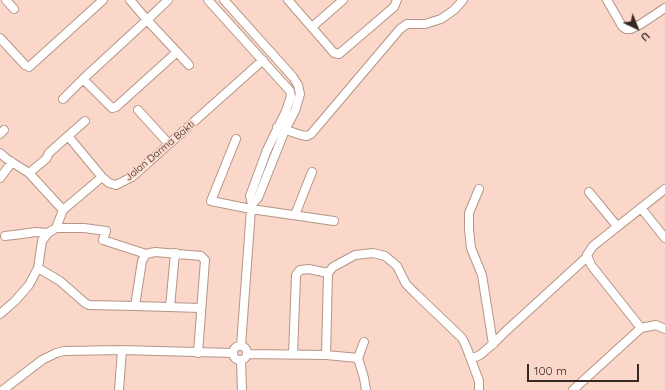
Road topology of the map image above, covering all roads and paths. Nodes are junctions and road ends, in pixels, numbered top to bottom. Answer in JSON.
{"nodes":[{"id":1,"x":6,"y":0,"type":"edge"},
{"id":2,"x":103,"y":0,"type":"edge"},
{"id":3,"x":130,"y":0,"type":"edge"},
{"id":4,"x":168,"y":0,"type":"edge"},
{"id":5,"x":208,"y":0,"type":"edge"},
{"id":6,"x":224,"y":0,"type":"edge"},
{"id":7,"x":288,"y":0,"type":"edge"},
{"id":8,"x":343,"y":0,"type":"edge"},
{"id":9,"x":397,"y":0,"type":"edge"},
{"id":10,"x":463,"y":0,"type":"edge"},
{"id":11,"x":607,"y":0,"type":"edge"},
{"id":12,"x":665,"y":8,"type":"edge"},
{"id":13,"x":14,"y":9,"type":"dead end"},
{"id":14,"x":233,"y":10,"type":"junction"},
{"id":15,"x":224,"y":18,"type":"junction"},
{"id":16,"x":147,"y":20,"type":"junction"},
{"id":17,"x":312,"y":27,"type":"junction"},
{"id":18,"x":0,"y":38,"type":"edge"},
{"id":19,"x":177,"y":52,"type":"junction"},
{"id":20,"x":263,"y":60,"type":"junction"},
{"id":21,"x":189,"y":65,"type":"dead end"},
{"id":22,"x":83,"y":79,"type":"junction"},
{"id":23,"x":63,"y":99,"type":"dead end"},
{"id":24,"x":138,"y":110,"type":"dead end"},
{"id":25,"x":85,"y":121,"type":"dead end"},
{"id":26,"x":281,"y":129,"type":"junction"},
{"id":27,"x":68,"y":136,"type":"junction"},
{"id":28,"x":236,"y":139,"type":"dead end"},
{"id":29,"x":169,"y":144,"type":"junction"},
{"id":30,"x":0,"y":153,"type":"edge"},
{"id":31,"x":12,"y":162,"type":"junction"},
{"id":32,"x":312,"y":172,"type":"dead end"},
{"id":33,"x":30,"y":173,"type":"junction"},
{"id":34,"x":0,"y":178,"type":"edge"},
{"id":35,"x":102,"y":178,"type":"junction"},
{"id":36,"x":479,"y":189,"type":"dead end"},
{"id":37,"x":665,"y":189,"type":"edge"},
{"id":38,"x":589,"y":192,"type":"dead end"},
{"id":39,"x":252,"y":206,"type":"junction"},
{"id":40,"x":641,"y":208,"type":"junction"},
{"id":41,"x":63,"y":210,"type":"junction"},
{"id":42,"x":295,"y":215,"type":"junction"},
{"id":43,"x":334,"y":220,"type":"dead end"},
{"id":44,"x":617,"y":226,"type":"junction"},
{"id":45,"x":56,"y":228,"type":"junction"},
{"id":46,"x":48,"y":233,"type":"junction"},
{"id":47,"x":5,"y":236,"type":"dead end"},
{"id":48,"x":665,"y":238,"type":"edge"},
{"id":49,"x":175,"y":253,"type":"junction"},
{"id":50,"x":146,"y":254,"type":"junction"},
{"id":51,"x":587,"y":257,"type":"junction"},
{"id":52,"x":38,"y":268,"type":"junction"},
{"id":53,"x":328,"y":273,"type":"junction"},
{"id":54,"x":135,"y":306,"type":"junction"},
{"id":55,"x":170,"y":307,"type":"junction"},
{"id":56,"x":201,"y":308,"type":"junction"},
{"id":57,"x":0,"y":314,"type":"edge"},
{"id":58,"x":641,"y":328,"type":"junction"},
{"id":59,"x":665,"y":328,"type":"edge"},
{"id":60,"x":364,"y":342,"type":"dead end"},
{"id":61,"x":493,"y":344,"type":"junction"},
{"id":62,"x":241,"y":346,"type":"junction"},
{"id":63,"x":122,"y":350,"type":"junction"},
{"id":64,"x":198,"y":353,"type":"junction"},
{"id":65,"x":233,"y":353,"type":"junction"},
{"id":66,"x":293,"y":355,"type":"junction"},
{"id":67,"x":326,"y":355,"type":"junction"},
{"id":68,"x":244,"y":357,"type":"junction"},
{"id":69,"x":358,"y":358,"type":"junction"},
{"id":70,"x":471,"y":359,"type":"junction"},
{"id":71,"x":3,"y":390,"type":"edge"},
{"id":72,"x":119,"y":390,"type":"edge"},
{"id":73,"x":242,"y":390,"type":"edge"},
{"id":74,"x":366,"y":390,"type":"edge"},
{"id":75,"x":479,"y":390,"type":"edge"},
{"id":76,"x":573,"y":390,"type":"edge"}],
"edges":[{"from":1,"to":13,"type":"street"},
{"from":2,"to":18,"type":"street"},
{"from":3,"to":16,"type":"street"},
{"from":4,"to":16,"type":"street"},
{"from":5,"to":15,"type":"street"},
{"from":6,"to":14,"type":"street"},
{"from":7,"to":17,"type":"street"},
{"from":8,"to":17,"type":"street"},
{"from":9,"to":17,"type":"street"},
{"from":10,"to":26,"type":"street"},
{"from":11,"to":12,"type":"street"},
{"from":14,"to":15,"type":"street"},
{"from":14,"to":26,"type":"street"},
{"from":15,"to":20,"type":"street"},
{"from":16,"to":19,"type":"street"},
{"from":16,"to":22,"type":"street"},
{"from":19,"to":21,"type":"street"},
{"from":19,"to":22,"type":"street"},
{"from":20,"to":26,"type":"street"},
{"from":20,"to":29,"type":"street","name":"Jalan Darma Bakti"},
{"from":22,"to":23,"type":"street"},
{"from":24,"to":29,"type":"street"},
{"from":25,"to":27,"type":"street"},
{"from":26,"to":39,"type":"street"},
{"from":27,"to":33,"type":"street"},
{"from":27,"to":35,"type":"street"},
{"from":28,"to":39,"type":"street"},
{"from":29,"to":35,"type":"street","name":"Jalan Darma Bakti"},
{"from":30,"to":31,"type":"street"},
{"from":31,"to":33,"type":"street"},
{"from":31,"to":34,"type":"street"},
{"from":32,"to":42,"type":"street"},
{"from":33,"to":41,"type":"street"},
{"from":35,"to":41,"type":"street"},
{"from":36,"to":61,"type":"street"},
{"from":37,"to":40,"type":"street"},
{"from":38,"to":44,"type":"street"},
{"from":39,"to":42,"type":"street"},
{"from":39,"to":62,"type":"street"},
{"from":40,"to":44,"type":"street"},
{"from":40,"to":48,"type":"street"},
{"from":41,"to":45,"type":"street"},
{"from":42,"to":43,"type":"street"},
{"from":44,"to":51,"type":"street"},
{"from":45,"to":46,"type":"street"},
{"from":45,"to":50,"type":"street"},
{"from":46,"to":47,"type":"street"},
{"from":46,"to":52,"type":"street"},
{"from":49,"to":50,"type":"street"},
{"from":49,"to":55,"type":"street"},
{"from":49,"to":56,"type":"street"},
{"from":50,"to":54,"type":"street"},
{"from":51,"to":58,"type":"street"},
{"from":51,"to":61,"type":"street"},
{"from":52,"to":54,"type":"street"},
{"from":52,"to":57,"type":"street"},
{"from":53,"to":66,"type":"street"},
{"from":53,"to":67,"type":"street"},
{"from":53,"to":70,"type":"street"},
{"from":54,"to":55,"type":"street"},
{"from":55,"to":56,"type":"street"},
{"from":56,"to":64,"type":"street"},
{"from":58,"to":59,"type":"street"},
{"from":58,"to":76,"type":"street"},
{"from":60,"to":69,"type":"street"},
{"from":61,"to":70,"type":"street"},
{"from":62,"to":65,"type":"street"},
{"from":62,"to":68,"type":"street"},
{"from":63,"to":64,"type":"street"},
{"from":63,"to":71,"type":"street"},
{"from":63,"to":72,"type":"street"},
{"from":64,"to":65,"type":"street"},
{"from":65,"to":68,"type":"street"},
{"from":66,"to":67,"type":"street"},
{"from":66,"to":68,"type":"street"},
{"from":67,"to":69,"type":"street"},
{"from":68,"to":73,"type":"street"},
{"from":69,"to":74,"type":"street"},
{"from":70,"to":75,"type":"street"}]}
